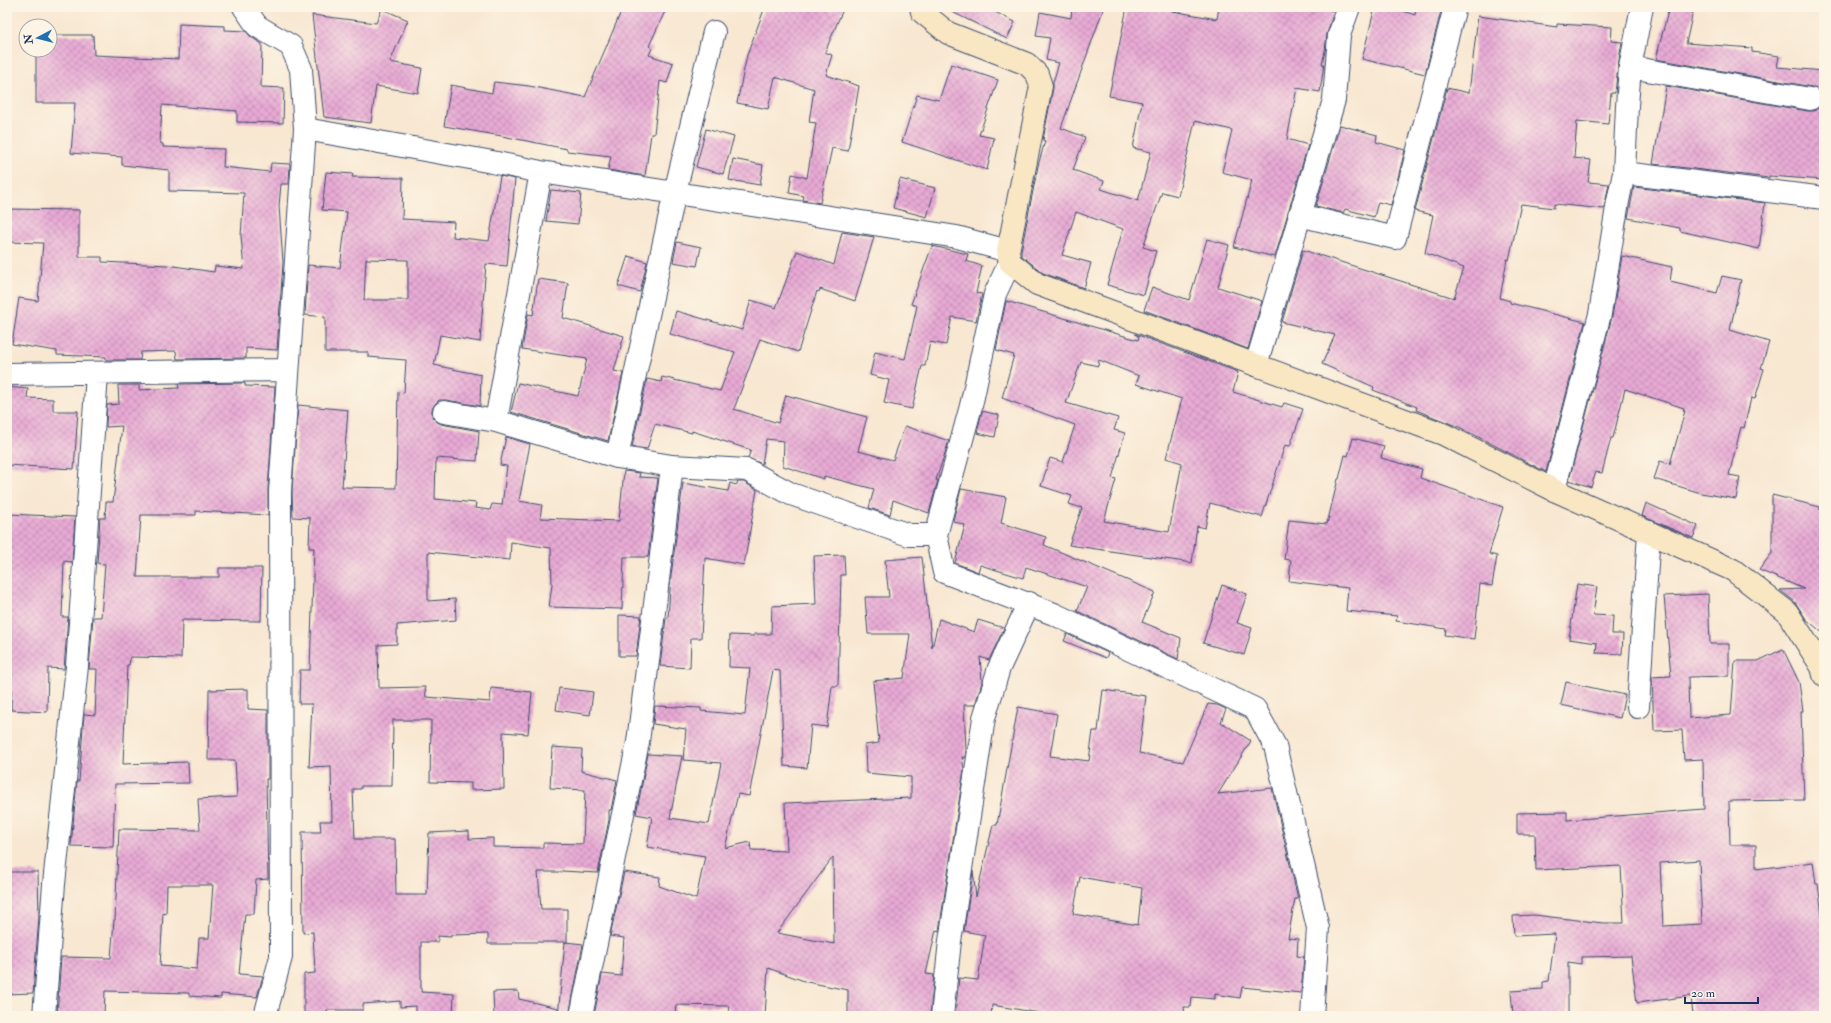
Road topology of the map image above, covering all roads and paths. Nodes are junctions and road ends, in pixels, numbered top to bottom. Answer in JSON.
{"nodes":[{"id":1,"x":244,"y":7,"type":"edge"},
{"id":2,"x":921,"y":7,"type":"edge"},
{"id":3,"x":1349,"y":7,"type":"edge"},
{"id":4,"x":1455,"y":7,"type":"edge"},
{"id":5,"x":1642,"y":7,"type":"edge"},
{"id":6,"x":714,"y":32,"type":"dead end"},
{"id":7,"x":1630,"y":67,"type":"junction"},
{"id":8,"x":1810,"y":99,"type":"dead end"},
{"id":9,"x":305,"y":130,"type":"junction"},
{"id":10,"x":541,"y":172,"type":"junction"},
{"id":11,"x":1624,"y":173,"type":"junction"},
{"id":12,"x":675,"y":192,"type":"junction"},
{"id":13,"x":1824,"y":198,"type":"edge"},
{"id":14,"x":1299,"y":215,"type":"junction"},
{"id":15,"x":1009,"y":256,"type":"junction"},
{"id":16,"x":1256,"y":365,"type":"junction"},
{"id":17,"x":287,"y":370,"type":"junction"},
{"id":18,"x":7,"y":374,"type":"edge"},
{"id":19,"x":98,"y":374,"type":"junction"},
{"id":20,"x":444,"y":412,"type":"dead end"},
{"id":21,"x":496,"y":421,"type":"junction"},
{"id":22,"x":617,"y":457,"type":"junction"},
{"id":23,"x":672,"y":466,"type":"junction"},
{"id":24,"x":1554,"y":490,"type":"junction"},
{"id":25,"x":1649,"y":532,"type":"junction"},
{"id":26,"x":936,"y":535,"type":"junction"},
{"id":27,"x":1029,"y":603,"type":"junction"},
{"id":28,"x":1824,"y":675,"type":"edge"},
{"id":29,"x":1638,"y":707,"type":"dead end"},
{"id":30,"x":44,"y":1016,"type":"edge"},
{"id":31,"x":265,"y":1016,"type":"edge"},
{"id":32,"x":581,"y":1016,"type":"edge"},
{"id":33,"x":942,"y":1016,"type":"edge"},
{"id":34,"x":1312,"y":1016,"type":"edge"}],
"edges":[{"from":1,"to":9,"type":"street"},
{"from":2,"to":15,"type":"main road"},
{"from":3,"to":14,"type":"street"},
{"from":4,"to":14,"type":"street"},
{"from":5,"to":7,"type":"street"},
{"from":6,"to":12,"type":"street"},
{"from":7,"to":8,"type":"street"},
{"from":7,"to":11,"type":"street"},
{"from":9,"to":10,"type":"street"},
{"from":9,"to":17,"type":"street"},
{"from":10,"to":12,"type":"street"},
{"from":10,"to":21,"type":"street"},
{"from":11,"to":13,"type":"street"},
{"from":11,"to":24,"type":"street"},
{"from":12,"to":15,"type":"street"},
{"from":12,"to":22,"type":"street"},
{"from":14,"to":16,"type":"street"},
{"from":15,"to":16,"type":"main road"},
{"from":15,"to":26,"type":"street"},
{"from":16,"to":24,"type":"main road"},
{"from":17,"to":19,"type":"street"},
{"from":17,"to":31,"type":"street"},
{"from":18,"to":19,"type":"street"},
{"from":19,"to":30,"type":"street"},
{"from":20,"to":21,"type":"street"},
{"from":21,"to":22,"type":"street"},
{"from":22,"to":23,"type":"street"},
{"from":23,"to":26,"type":"street"},
{"from":23,"to":32,"type":"street"},
{"from":24,"to":25,"type":"main road"},
{"from":25,"to":28,"type":"main road"},
{"from":25,"to":29,"type":"street"},
{"from":26,"to":27,"type":"street"},
{"from":27,"to":33,"type":"street"},
{"from":27,"to":34,"type":"street"}]}
